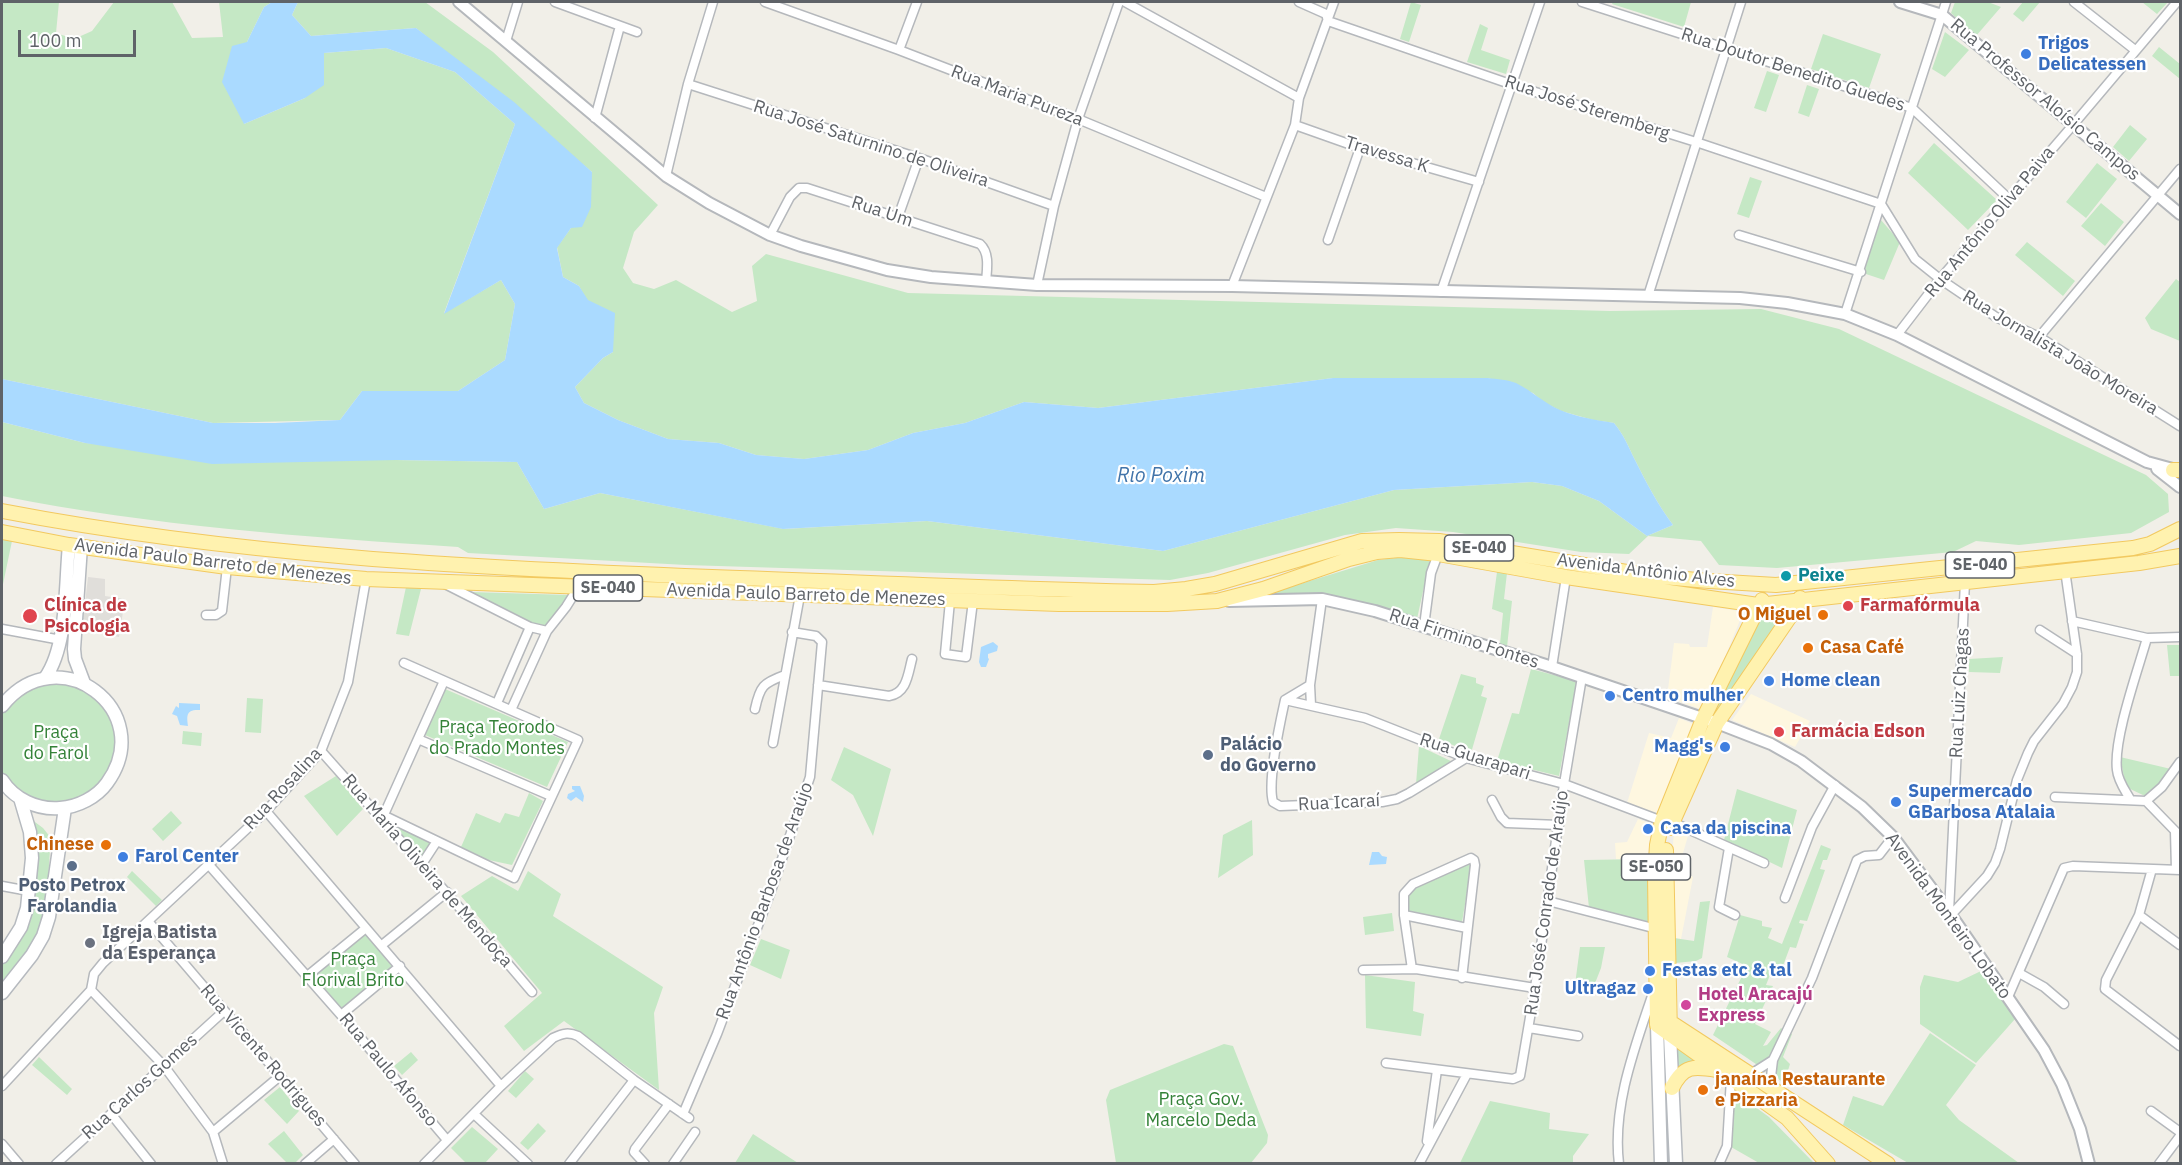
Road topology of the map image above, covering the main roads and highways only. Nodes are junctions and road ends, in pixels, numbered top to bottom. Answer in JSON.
{"nodes":[{"id":1,"x":2,"y":511,"type":"edge"},
{"id":2,"x":58,"y":522,"type":"junction"},
{"id":3,"x":2181,"y":529,"type":"edge"},
{"id":4,"x":2,"y":532,"type":"edge"},
{"id":5,"x":75,"y":543,"type":"junction"},
{"id":6,"x":229,"y":546,"type":"junction"},
{"id":7,"x":2181,"y":556,"type":"edge"},
{"id":8,"x":459,"y":565,"type":"junction"},
{"id":9,"x":455,"y":582,"type":"junction"},
{"id":10,"x":1795,"y":584,"type":"junction"},
{"id":11,"x":1776,"y":585,"type":"junction"},
{"id":12,"x":1186,"y":589,"type":"joint"},
{"id":13,"x":1217,"y":601,"type":"joint"},
{"id":14,"x":1800,"y":602,"type":"junction"},
{"id":15,"x":1758,"y":605,"type":"junction"},
{"id":16,"x":45,"y":678,"type":"junction"},
{"id":17,"x":84,"y":683,"type":"junction"},
{"id":18,"x":2,"y":706,"type":"edge"},
{"id":19,"x":2,"y":780,"type":"edge"},
{"id":20,"x":20,"y":798,"type":"junction"},
{"id":21,"x":66,"y":808,"type":"junction"},
{"id":22,"x":1667,"y":821,"type":"junction"},
{"id":23,"x":2,"y":957,"type":"edge"},
{"id":24,"x":2,"y":993,"type":"edge"},
{"id":25,"x":1664,"y":1023,"type":"junction"},
{"id":26,"x":1726,"y":1074,"type":"junction"},
{"id":27,"x":1672,"y":1088,"type":"junction"},
{"id":28,"x":1661,"y":1164,"type":"edge"},
{"id":29,"x":1676,"y":1164,"type":"edge"},
{"id":30,"x":1828,"y":1164,"type":"edge"},
{"id":31,"x":1888,"y":1164,"type":"edge"}],
"edges":[{"from":1,"to":2,"type":"main road","name":"Avenida Paulo Barreto de Menezes","number":"SE-040"},
{"from":2,"to":5,"type":"main road"},
{"from":2,"to":6,"type":"main road","name":"Avenida Paulo Barreto de Menezes","number":"SE-040"},
{"from":3,"to":10,"type":"main road","name":"Avenida Antônio Alves","number":"SE-040"},
{"from":4,"to":5,"type":"main road","name":"Avenida Paulo Barreto de Menezes","number":"SE-040"},
{"from":5,"to":6,"type":"main road"},
{"from":5,"to":9,"type":"main road","name":"Avenida Paulo Barreto de Menezes","number":"SE-040"},
{"from":5,"to":16,"type":"main road"},
{"from":5,"to":17,"type":"main road"},
{"from":6,"to":8,"type":"main road","name":"Avenida Paulo Barreto de Menezes","number":"SE-040"},
{"from":7,"to":14,"type":"main road","name":"Avenida Antônio Alves","number":"SE-040"},
{"from":8,"to":9,"type":"main road"},
{"from":8,"to":12,"type":"main road","name":"Avenida Paulo Barreto de Menezes","number":"SE-040"},
{"from":9,"to":13,"type":"main road","name":"Avenida Paulo Barreto de Menezes","number":"SE-040"},
{"from":10,"to":11,"type":"main road","name":"Avenida Antônio Alves","number":"SE-040"},
{"from":10,"to":14,"type":"main road"},
{"from":11,"to":12,"type":"main road","name":"Avenida Antônio Alves","number":"SE-040"},
{"from":11,"to":15,"type":"main road"},
{"from":13,"to":15,"type":"main road","name":"Avenida Antônio Alves","number":"SE-040"},
{"from":14,"to":15,"type":"main road","name":"Avenida Antônio Alves","number":"SE-040"},
{"from":14,"to":22,"type":"main road"},
{"from":15,"to":22,"type":"main road","number":"SE-050"},
{"from":16,"to":17,"type":"main road"},
{"from":16,"to":18,"type":"main road"},
{"from":17,"to":21,"type":"main road"},
{"from":19,"to":20,"type":"main road"},
{"from":20,"to":21,"type":"main road"},
{"from":20,"to":23,"type":"main road"},
{"from":21,"to":24,"type":"main road"},
{"from":22,"to":25,"type":"main road"},
{"from":22,"to":25,"type":"main road","number":"SE-050"},
{"from":25,"to":26,"type":"main road"},
{"from":25,"to":27,"type":"main road","number":"SE-050"},
{"from":25,"to":28,"type":"main road","number":"SE-050"},
{"from":25,"to":31,"type":"main road"},
{"from":26,"to":27,"type":"main road"},
{"from":26,"to":30,"type":"main road"},
{"from":27,"to":29,"type":"main road","number":"SE-050"}]}
